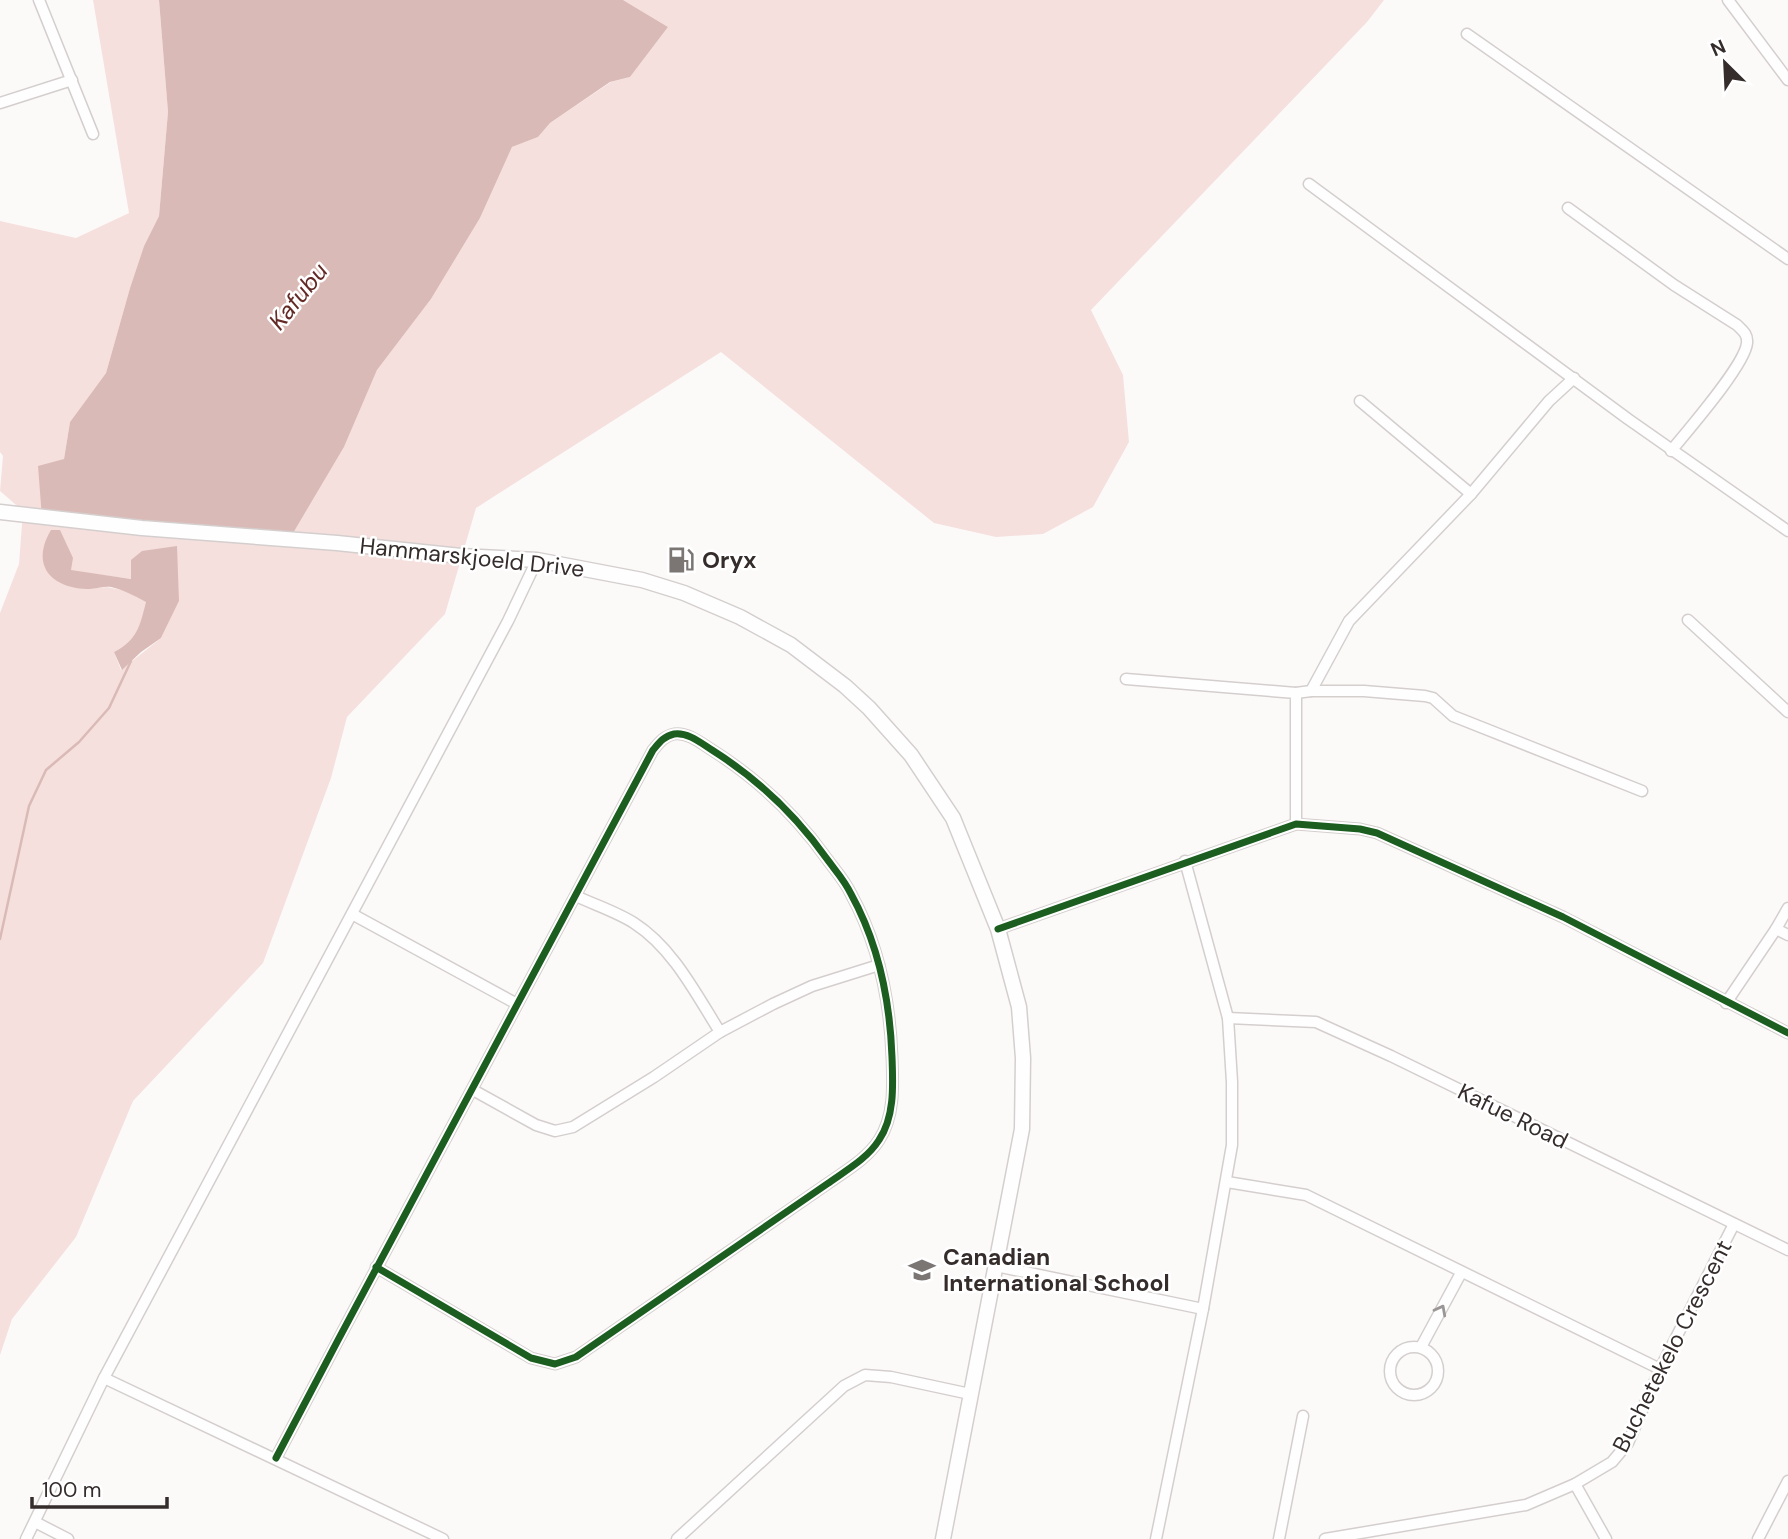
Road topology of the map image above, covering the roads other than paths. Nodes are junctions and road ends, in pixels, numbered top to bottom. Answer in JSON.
{"nodes":[{"id":1,"x":39,"y":0,"type":"edge"},
{"id":2,"x":1728,"y":0,"type":"edge"},
{"id":3,"x":1467,"y":34,"type":"dead end"},
{"id":4,"x":72,"y":80,"type":"junction"},
{"id":5,"x":1788,"y":80,"type":"edge"},
{"id":6,"x":0,"y":103,"type":"edge"},
{"id":7,"x":93,"y":134,"type":"dead end"},
{"id":8,"x":1309,"y":184,"type":"dead end"},
{"id":9,"x":1568,"y":208,"type":"dead end"},
{"id":10,"x":1788,"y":259,"type":"edge"},
{"id":11,"x":1574,"y":378,"type":"junction"},
{"id":12,"x":1360,"y":401,"type":"dead end"},
{"id":13,"x":1671,"y":450,"type":"junction"},
{"id":14,"x":1471,"y":494,"type":"junction"},
{"id":15,"x":0,"y":512,"type":"edge"},
{"id":16,"x":1788,"y":515,"type":"edge"},
{"id":17,"x":1784,"y":528,"type":"edge"},
{"id":18,"x":537,"y":560,"type":"junction"},
{"id":19,"x":1688,"y":620,"type":"dead end"},
{"id":20,"x":1126,"y":678,"type":"dead end"},
{"id":21,"x":1311,"y":691,"type":"junction"},
{"id":22,"x":1296,"y":693,"type":"junction"},
{"id":23,"x":1788,"y":712,"type":"edge"},
{"id":24,"x":1642,"y":791,"type":"dead end"},
{"id":25,"x":1296,"y":824,"type":"junction"},
{"id":26,"x":1185,"y":861,"type":"junction"},
{"id":27,"x":576,"y":896,"type":"junction"},
{"id":28,"x":1788,"y":908,"type":"edge"},
{"id":29,"x":352,"y":914,"type":"junction"},
{"id":30,"x":998,"y":929,"type":"junction"},
{"id":31,"x":1776,"y":929,"type":"junction"},
{"id":32,"x":1788,"y":936,"type":"edge"},
{"id":33,"x":879,"y":965,"type":"junction"},
{"id":34,"x":1726,"y":1003,"type":"junction"},
{"id":35,"x":517,"y":1004,"type":"junction"},
{"id":36,"x":1228,"y":1018,"type":"junction"},
{"id":37,"x":720,"y":1032,"type":"junction"},
{"id":38,"x":1788,"y":1033,"type":"edge"},
{"id":39,"x":472,"y":1090,"type":"junction"},
{"id":40,"x":1227,"y":1182,"type":"junction"},
{"id":41,"x":1734,"y":1224,"type":"junction"},
{"id":42,"x":1788,"y":1250,"type":"edge"},
{"id":43,"x":996,"y":1266,"type":"junction"},
{"id":44,"x":376,"y":1267,"type":"junction"},
{"id":45,"x":1461,"y":1273,"type":"junction"},
{"id":46,"x":1203,"y":1309,"type":"junction"},
{"id":47,"x":1421,"y":1347,"type":"junction"},
{"id":48,"x":1660,"y":1369,"type":"junction"},
{"id":49,"x":104,"y":1378,"type":"junction"},
{"id":50,"x":970,"y":1394,"type":"junction"},
{"id":51,"x":1303,"y":1416,"type":"dead end"},
{"id":52,"x":276,"y":1458,"type":"junction"},
{"id":53,"x":1788,"y":1481,"type":"edge"},
{"id":54,"x":1575,"y":1485,"type":"junction"},
{"id":55,"x":35,"y":1522,"type":"junction"},
{"id":56,"x":1156,"y":1538,"type":"edge"},
{"id":57,"x":26,"y":1539,"type":"edge"},
{"id":58,"x":68,"y":1539,"type":"edge"},
{"id":59,"x":443,"y":1539,"type":"edge"},
{"id":60,"x":677,"y":1539,"type":"edge"},
{"id":61,"x":943,"y":1539,"type":"edge"},
{"id":62,"x":1170,"y":1539,"type":"edge"},
{"id":63,"x":1279,"y":1539,"type":"edge"},
{"id":64,"x":1325,"y":1539,"type":"edge"},
{"id":65,"x":1606,"y":1539,"type":"edge"},
{"id":66,"x":1758,"y":1539,"type":"edge"}],
"edges":[{"from":1,"to":4,"type":"street"},
{"from":2,"to":5,"type":"street"},
{"from":3,"to":10,"type":"street"},
{"from":4,"to":6,"type":"street"},
{"from":4,"to":7,"type":"street"},
{"from":8,"to":11,"type":"street"},
{"from":9,"to":13,"type":"street"},
{"from":11,"to":13,"type":"street"},
{"from":11,"to":14,"type":"street"},
{"from":12,"to":14,"type":"street"},
{"from":13,"to":17,"type":"street"},
{"from":14,"to":21,"type":"street"},
{"from":15,"to":18,"type":"main road","name":"Hammarskjoeld Drive"},
{"from":16,"to":17,"type":"street"},
{"from":18,"to":29,"type":"street"},
{"from":18,"to":30,"type":"main road","name":"Hammarskjoeld Drive"},
{"from":19,"to":23,"type":"street"},
{"from":20,"to":22,"type":"street"},
{"from":21,"to":22,"type":"street"},
{"from":21,"to":24,"type":"street"},
{"from":22,"to":25,"type":"street"},
{"from":25,"to":26,"type":"street"},
{"from":25,"to":34,"type":"street"},
{"from":26,"to":30,"type":"street"},
{"from":26,"to":36,"type":"street"},
{"from":27,"to":33,"type":"street"},
{"from":27,"to":35,"type":"street"},
{"from":27,"to":37,"type":"street"},
{"from":28,"to":31,"type":"street"},
{"from":29,"to":35,"type":"street"},
{"from":29,"to":49,"type":"street"},
{"from":30,"to":43,"type":"main road","name":"Hammarskjoeld Drive"},
{"from":31,"to":32,"type":"street"},
{"from":31,"to":34,"type":"street"},
{"from":33,"to":37,"type":"street"},
{"from":33,"to":44,"type":"street"},
{"from":34,"to":38,"type":"street"},
{"from":35,"to":39,"type":"street"},
{"from":36,"to":40,"type":"street"},
{"from":36,"to":41,"type":"street","name":"Kafue Road"},
{"from":37,"to":39,"type":"street"},
{"from":39,"to":44,"type":"street"},
{"from":40,"to":45,"type":"street"},
{"from":40,"to":46,"type":"street"},
{"from":41,"to":42,"type":"street","name":"Kafue Road"},
{"from":41,"to":48,"type":"street","name":"Buchetekelo Crescent"},
{"from":43,"to":46,"type":"street"},
{"from":43,"to":50,"type":"main road","name":"Hammarskjoeld Drive"},
{"from":44,"to":52,"type":"street"},
{"from":47,"to":45,"type":"street","one_way":true},
{"from":45,"to":48,"type":"street"},
{"from":46,"to":56,"type":"street"},
{"from":47,"to":47,"type":"street"},
{"from":48,"to":54,"type":"street","name":"Buchetekelo Crescent"},
{"from":49,"to":52,"type":"street"},
{"from":49,"to":55,"type":"street"},
{"from":50,"to":60,"type":"street"},
{"from":50,"to":61,"type":"main road","name":"Hammarskjoeld Drive"},
{"from":51,"to":63,"type":"street"},
{"from":52,"to":59,"type":"street"},
{"from":53,"to":66,"type":"street"},
{"from":54,"to":64,"type":"street","name":"Buchetekelo Crescent"},
{"from":54,"to":65,"type":"street"},
{"from":55,"to":57,"type":"street"},
{"from":55,"to":58,"type":"street"},
{"from":56,"to":62,"type":"street"}]}
